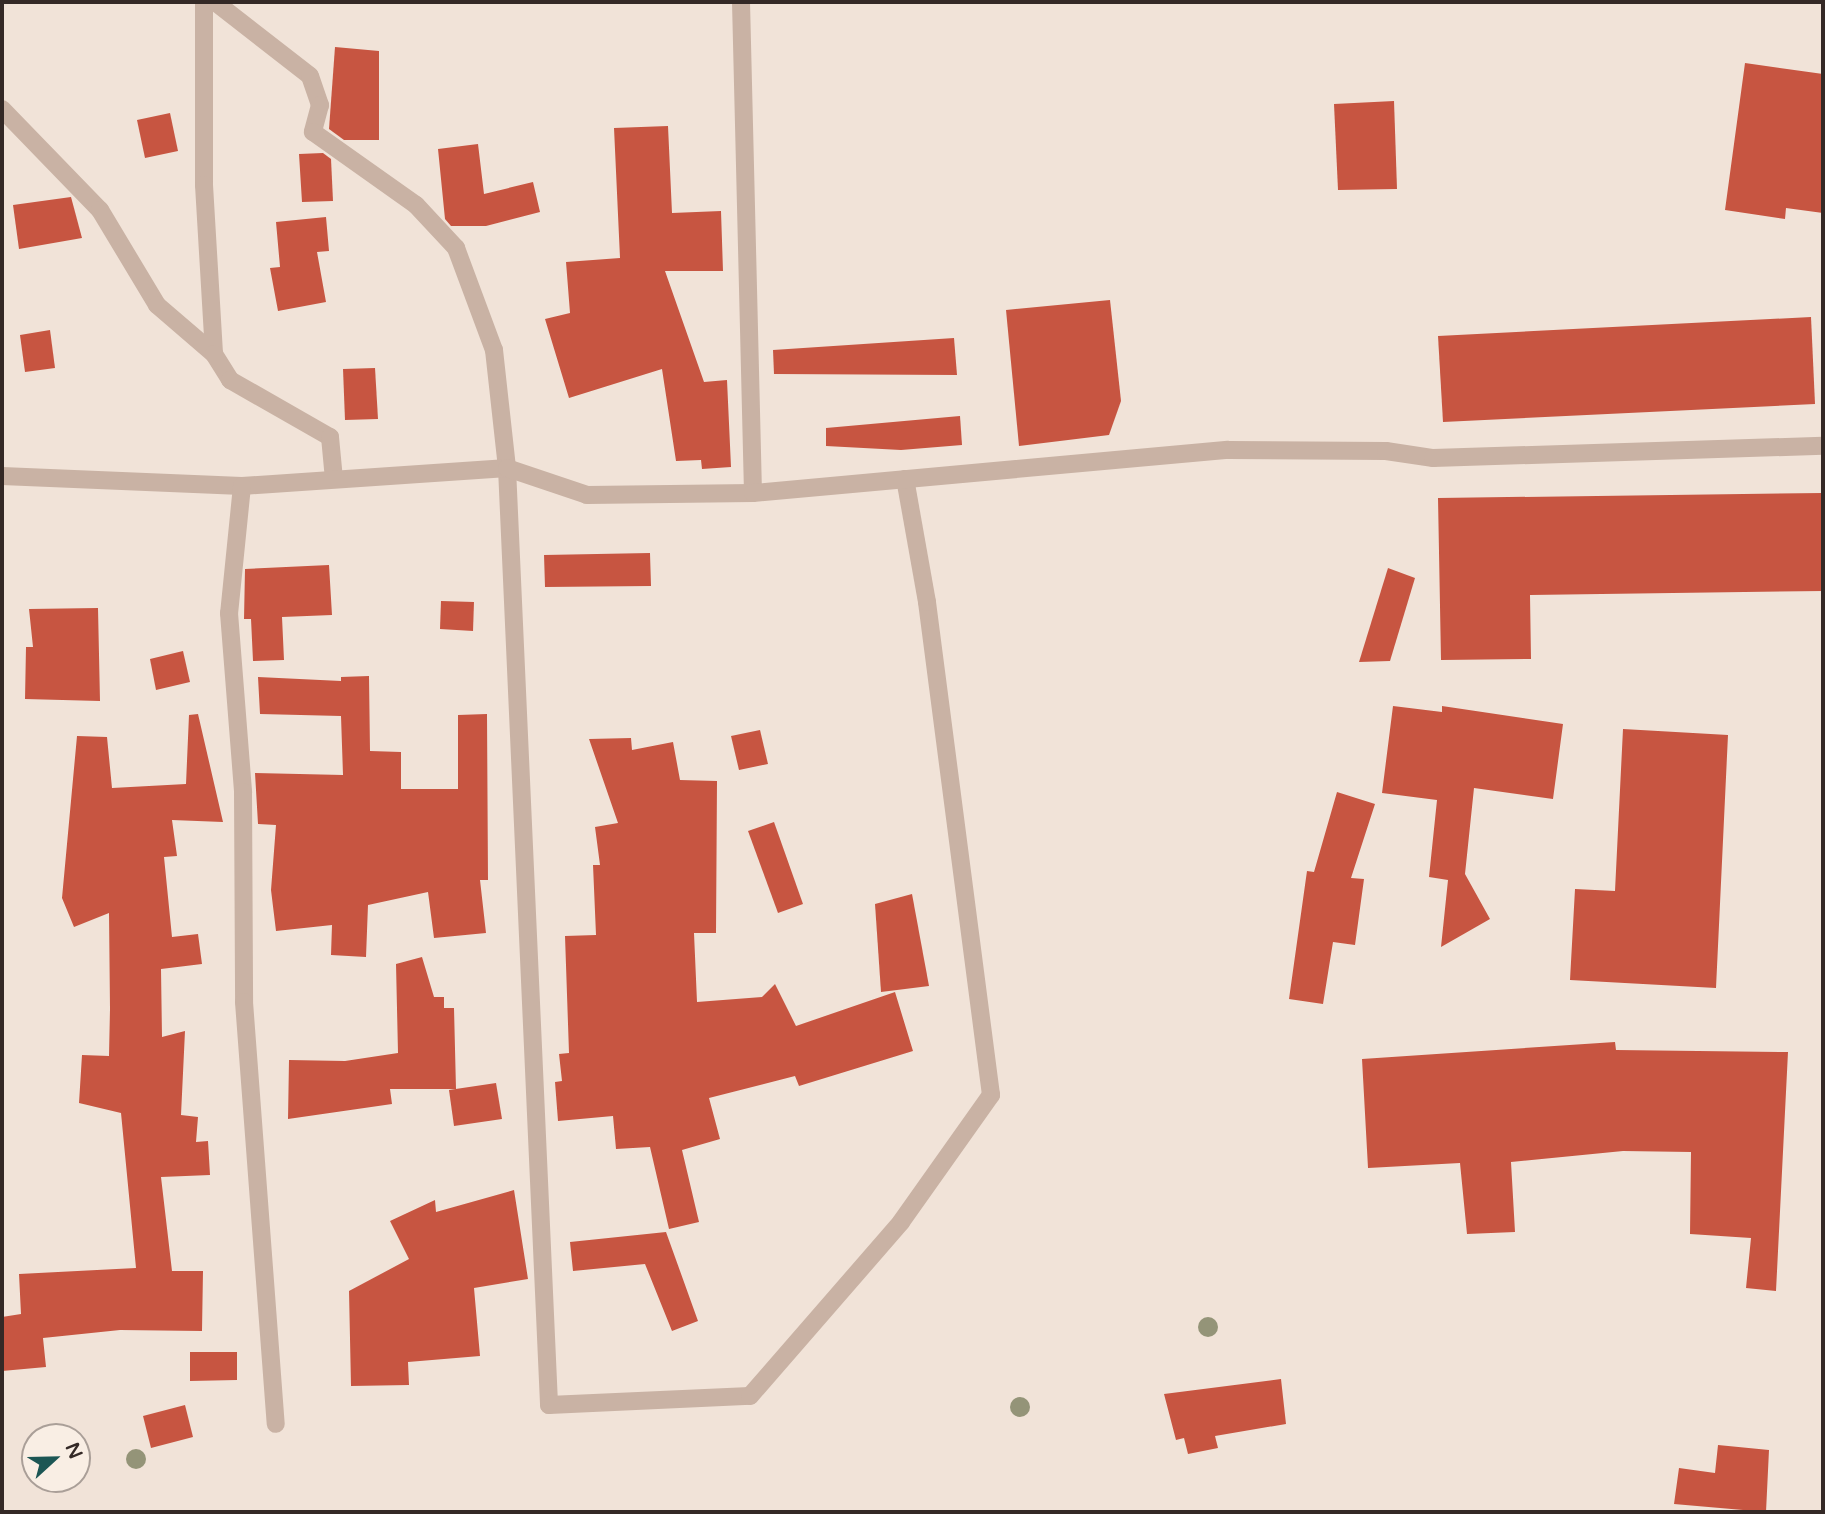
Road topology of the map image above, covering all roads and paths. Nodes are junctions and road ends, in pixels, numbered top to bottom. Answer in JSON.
{"nodes":[{"id":1,"x":204,"y":2,"type":"edge"},
{"id":2,"x":215,"y":2,"type":"edge"},
{"id":3,"x":741,"y":2,"type":"edge"},
{"id":4,"x":2,"y":108,"type":"edge"},
{"id":5,"x":214,"y":354,"type":"junction"},
{"id":6,"x":1823,"y":446,"type":"edge"},
{"id":7,"x":507,"y":468,"type":"junction"},
{"id":8,"x":2,"y":476,"type":"edge"},
{"id":9,"x":334,"y":479,"type":"junction"},
{"id":10,"x":905,"y":479,"type":"junction"},
{"id":11,"x":242,"y":486,"type":"junction"},
{"id":12,"x":753,"y":493,"type":"junction"},
{"id":13,"x":276,"y":1424,"type":"dead end"}],
"edges":[{"from":1,"to":5,"type":"street"},
{"from":2,"to":7,"type":"street"},
{"from":3,"to":12,"type":"street"},
{"from":4,"to":5,"type":"street"},
{"from":5,"to":9,"type":"street"},
{"from":6,"to":10,"type":"street"},
{"from":7,"to":9,"type":"street"},
{"from":7,"to":10,"type":"street"},
{"from":7,"to":12,"type":"street"},
{"from":8,"to":11,"type":"street"},
{"from":9,"to":11,"type":"street"},
{"from":10,"to":12,"type":"street"},
{"from":11,"to":13,"type":"street"}]}
